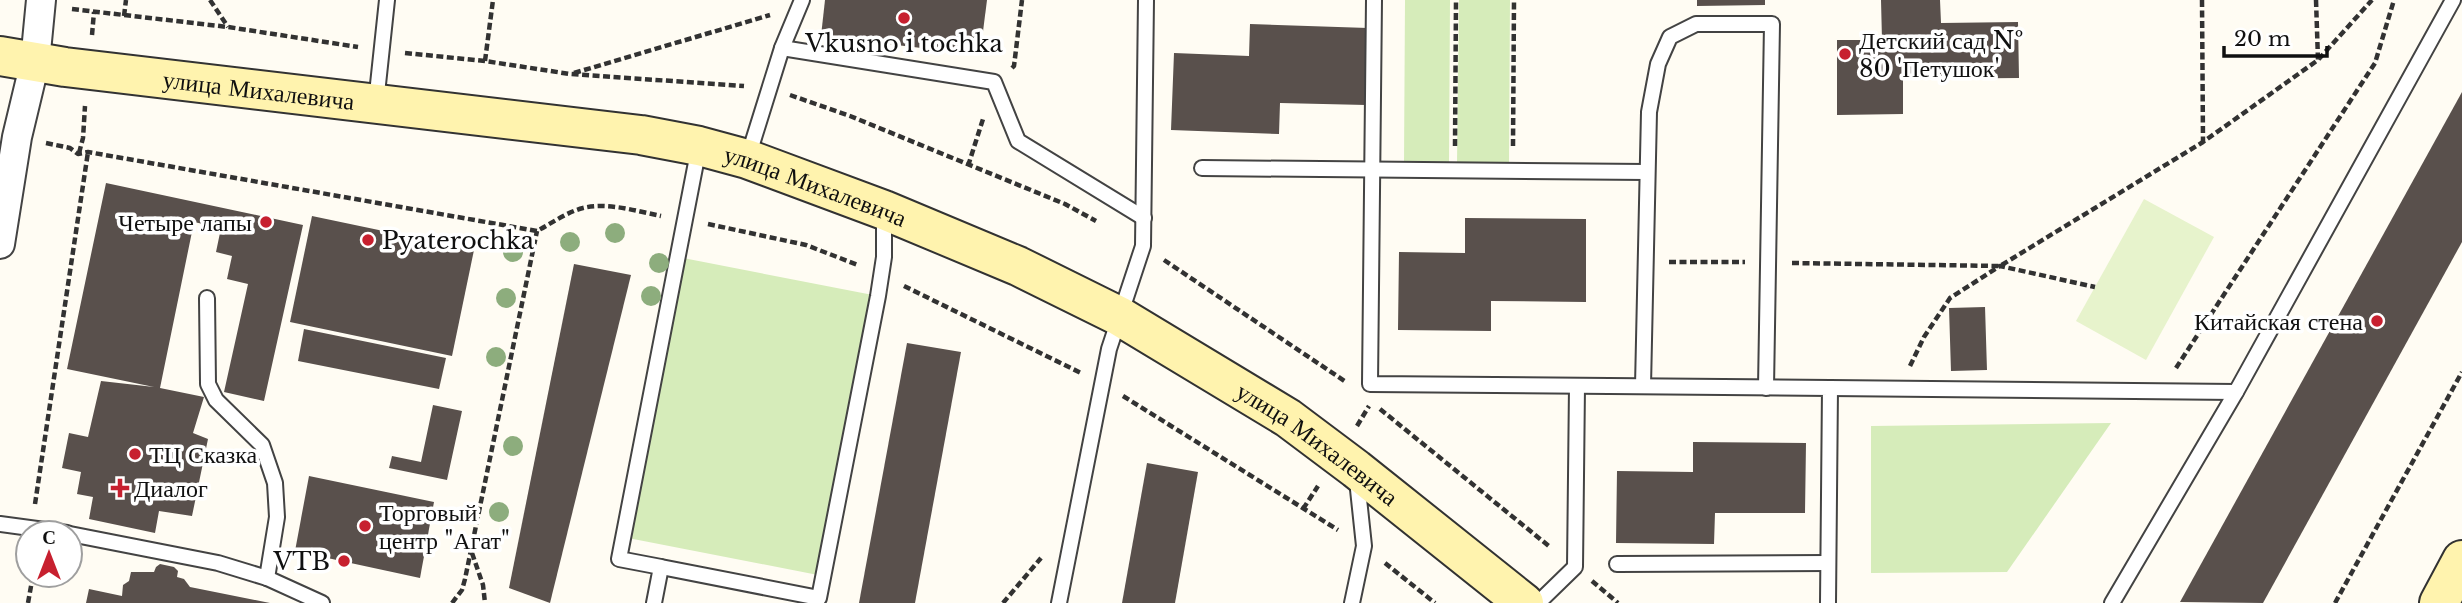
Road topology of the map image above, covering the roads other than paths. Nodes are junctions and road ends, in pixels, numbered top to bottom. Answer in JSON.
{"nodes":[{"id":1,"x":41,"y":0,"type":"edge"},
{"id":2,"x":387,"y":0,"type":"edge"},
{"id":3,"x":1146,"y":0,"type":"edge"},
{"id":4,"x":1374,"y":0,"type":"edge"},
{"id":5,"x":2452,"y":0,"type":"edge"},
{"id":6,"x":802,"y":3,"type":"edge"},
{"id":7,"x":782,"y":48,"type":"junction"},
{"id":8,"x":18,"y":59,"type":"edge"},
{"id":9,"x":376,"y":105,"type":"junction"},
{"id":10,"x":699,"y":146,"type":"junction"},
{"id":11,"x":747,"y":159,"type":"junction"},
{"id":12,"x":1202,"y":168,"type":"dead end"},
{"id":13,"x":1374,"y":170,"type":"junction"},
{"id":14,"x":1647,"y":172,"type":"junction"},
{"id":15,"x":884,"y":210,"type":"junction"},
{"id":16,"x":1144,"y":218,"type":"junction"},
{"id":17,"x":0,"y":244,"type":"edge"},
{"id":18,"x":207,"y":298,"type":"dead end"},
{"id":19,"x":1119,"y":316,"type":"junction"},
{"id":20,"x":1577,"y":386,"type":"junction"},
{"id":21,"x":1643,"y":386,"type":"junction"},
{"id":22,"x":1766,"y":388,"type":"junction"},
{"id":23,"x":1830,"y":388,"type":"junction"},
{"id":24,"x":2236,"y":392,"type":"junction"},
{"id":25,"x":1356,"y":469,"type":"junction"},
{"id":26,"x":84,"y":536,"type":"edge"},
{"id":27,"x":2462,"y":560,"type":"edge"},
{"id":28,"x":1828,"y":563,"type":"junction"},
{"id":29,"x":1616,"y":564,"type":"dead end"},
{"id":30,"x":661,"y":567,"type":"junction"},
{"id":31,"x":267,"y":578,"type":"junction"},
{"id":32,"x":322,"y":603,"type":"edge"},
{"id":33,"x":654,"y":603,"type":"edge"},
{"id":34,"x":1059,"y":603,"type":"edge"},
{"id":35,"x":1352,"y":603,"type":"edge"},
{"id":36,"x":1524,"y":603,"type":"edge"},
{"id":37,"x":1538,"y":603,"type":"edge"},
{"id":38,"x":1828,"y":603,"type":"edge"},
{"id":39,"x":2112,"y":603,"type":"edge"},
{"id":40,"x":2439,"y":603,"type":"edge"}],
"edges":[{"from":1,"to":8,"type":"street"},
{"from":2,"to":9,"type":"lane"},
{"from":3,"to":16,"type":"lane"},
{"from":4,"to":13,"type":"lane"},
{"from":5,"to":24,"type":"lane"},
{"from":6,"to":7,"type":"lane"},
{"from":7,"to":11,"type":"lane"},
{"from":7,"to":16,"type":"lane"},
{"from":8,"to":9,"type":"main road","name":"улица Михалевича"},
{"from":8,"to":17,"type":"street"},
{"from":9,"to":10,"type":"main road","name":"улица Михалевича"},
{"from":10,"to":11,"type":"main road","name":"улица Михалевича"},
{"from":10,"to":30,"type":"lane"},
{"from":11,"to":15,"type":"main road","name":"улица Михалевича"},
{"from":12,"to":13,"type":"lane"},
{"from":13,"to":14,"type":"lane"},
{"from":13,"to":20,"type":"lane"},
{"from":14,"to":21,"type":"lane"},
{"from":14,"to":22,"type":"lane"},
{"from":15,"to":19,"type":"main road","name":"улица Михалевича"},
{"from":15,"to":30,"type":"lane"},
{"from":16,"to":19,"type":"lane"},
{"from":18,"to":31,"type":"lane"},
{"from":19,"to":25,"type":"main road","name":"улица Михалевича"},
{"from":19,"to":34,"type":"lane"},
{"from":20,"to":21,"type":"lane"},
{"from":20,"to":37,"type":"lane"},
{"from":21,"to":22,"type":"lane"},
{"from":22,"to":23,"type":"lane"},
{"from":23,"to":24,"type":"lane"},
{"from":23,"to":28,"type":"lane"},
{"from":24,"to":39,"type":"lane"},
{"from":25,"to":35,"type":"lane"},
{"from":25,"to":36,"type":"main road","name":"улица Михалевича"},
{"from":26,"to":31,"type":"lane"},
{"from":27,"to":40,"type":"main road"},
{"from":28,"to":29,"type":"lane"},
{"from":28,"to":38,"type":"lane"},
{"from":30,"to":33,"type":"lane"},
{"from":31,"to":32,"type":"lane"}]}
